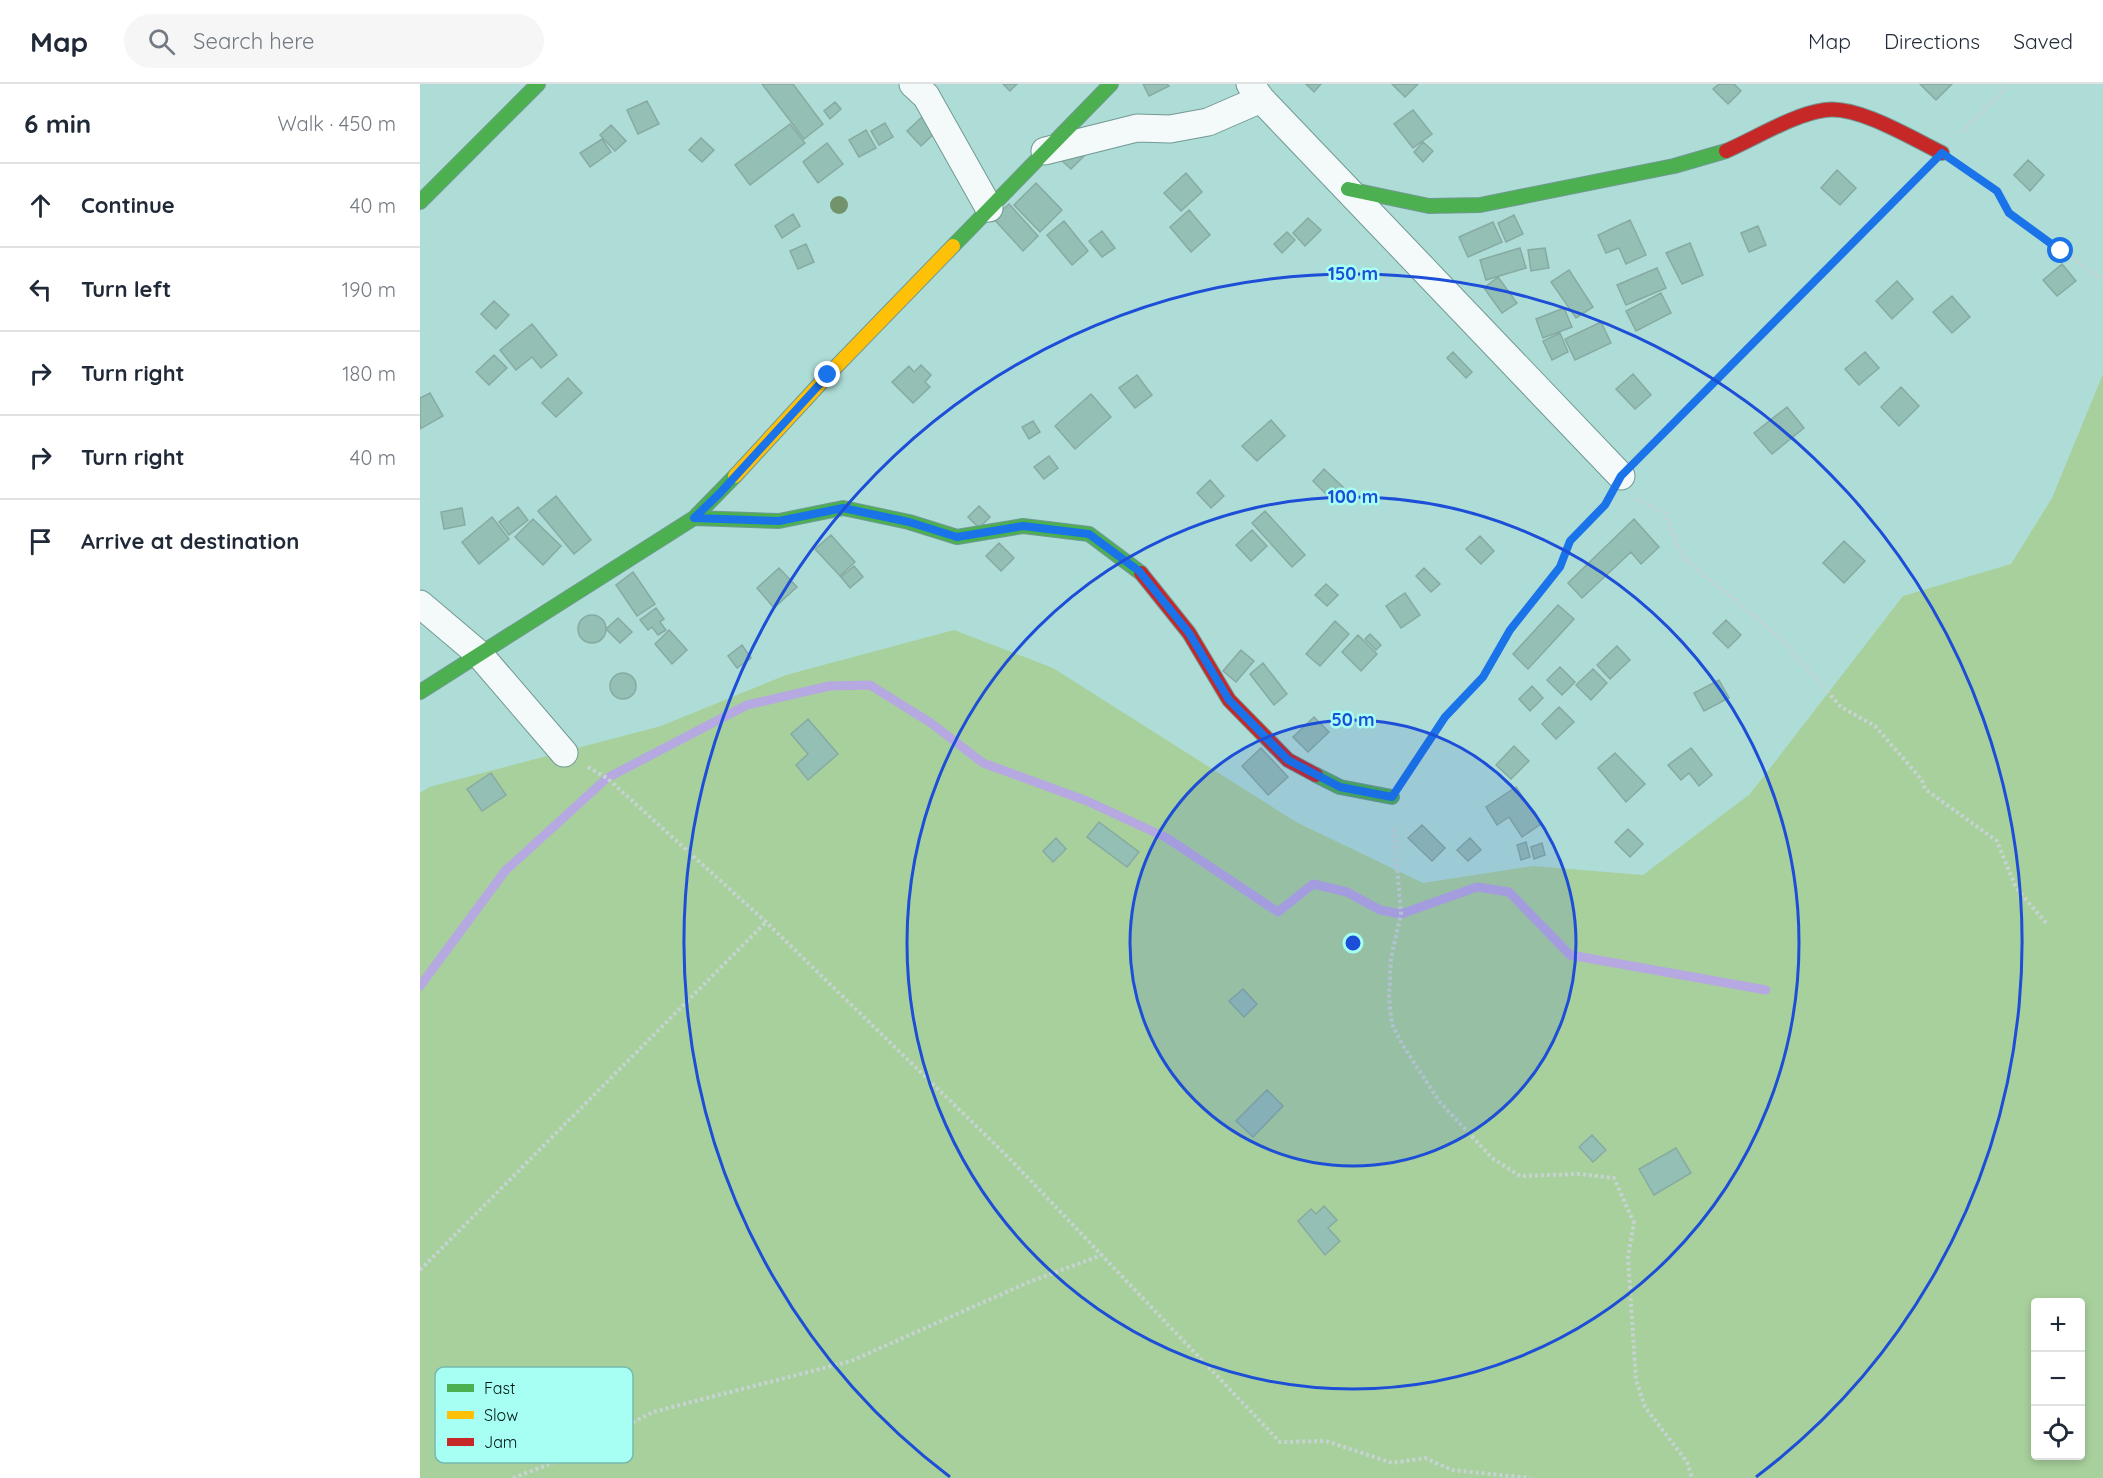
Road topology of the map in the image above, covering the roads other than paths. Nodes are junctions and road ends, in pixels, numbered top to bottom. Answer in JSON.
{"nodes":[{"id":1,"x":537,"y":84,"type":"edge"},
{"id":2,"x":913,"y":84,"type":"edge"},
{"id":3,"x":1111,"y":84,"type":"edge"},
{"id":4,"x":1256,"y":91,"type":"edge"},
{"id":5,"x":1045,"y":151,"type":"junction"},
{"id":6,"x":1942,"y":153,"type":"road end"},
{"id":7,"x":1348,"y":189,"type":"junction"},
{"id":8,"x":420,"y":202,"type":"edge"},
{"id":9,"x":989,"y":208,"type":"junction"},
{"id":10,"x":1620,"y":490,"type":"road end"},
{"id":11,"x":694,"y":518,"type":"junction"},
{"id":12,"x":420,"y":604,"type":"edge"},
{"id":13,"x":478,"y":654,"type":"junction"},
{"id":14,"x":420,"y":692,"type":"edge"},
{"id":15,"x":564,"y":753,"type":"road end"},
{"id":16,"x":1392,"y":797,"type":"road end"}],
"edges":[{"from":1,"to":8,"type":"street"},
{"from":2,"to":9,"type":"street"},
{"from":3,"to":5,"type":"street"},
{"from":4,"to":5,"type":"street"},
{"from":4,"to":7,"type":"street"},
{"from":5,"to":9,"type":"street"},
{"from":6,"to":7,"type":"street"},
{"from":7,"to":10,"type":"street"},
{"from":9,"to":11,"type":"street"},
{"from":11,"to":13,"type":"street"},
{"from":11,"to":16,"type":"street"},
{"from":12,"to":13,"type":"street"},
{"from":13,"to":14,"type":"street"},
{"from":13,"to":15,"type":"street"}]}
